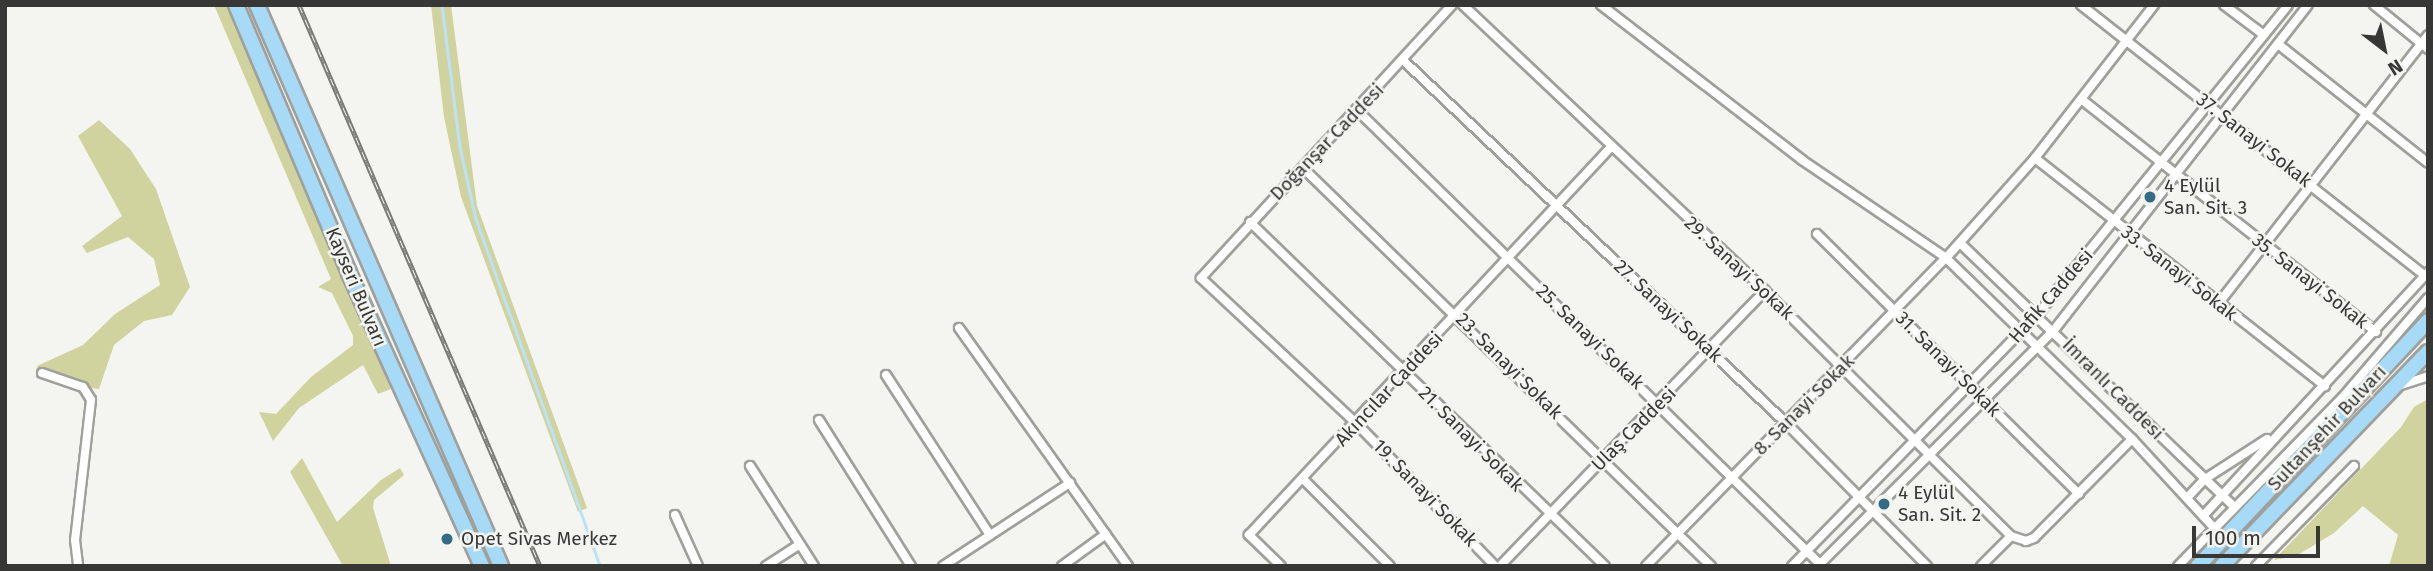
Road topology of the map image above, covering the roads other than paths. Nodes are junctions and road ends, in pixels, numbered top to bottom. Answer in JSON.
{"nodes":[{"id":1,"x":236,"y":5,"type":"edge"},
{"id":2,"x":257,"y":5,"type":"edge"},
{"id":3,"x":1452,"y":5,"type":"edge"},
{"id":4,"x":1463,"y":5,"type":"edge"},
{"id":5,"x":1601,"y":5,"type":"edge"},
{"id":6,"x":2081,"y":5,"type":"edge"},
{"id":7,"x":2154,"y":5,"type":"edge"},
{"id":8,"x":2224,"y":5,"type":"edge"},
{"id":9,"x":2288,"y":5,"type":"edge"},
{"id":10,"x":2308,"y":5,"type":"edge"},
{"id":11,"x":2374,"y":5,"type":"edge"},
{"id":12,"x":2264,"y":35,"type":"junction"},
{"id":13,"x":2428,"y":35,"type":"edge"},
{"id":14,"x":2126,"y":42,"type":"junction"},
{"id":15,"x":2278,"y":44,"type":"junction"},
{"id":16,"x":2424,"y":46,"type":"edge"},
{"id":17,"x":1404,"y":61,"type":"junction"},
{"id":18,"x":2081,"y":99,"type":"junction"},
{"id":19,"x":2209,"y":105,"type":"junction"},
{"id":20,"x":1357,"y":110,"type":"junction"},
{"id":21,"x":2223,"y":114,"type":"junction"},
{"id":22,"x":2366,"y":115,"type":"junction"},
{"id":23,"x":1611,"y":147,"type":"junction"},
{"id":24,"x":2035,"y":158,"type":"junction"},
{"id":25,"x":2428,"y":163,"type":"edge"},
{"id":26,"x":2161,"y":164,"type":"junction"},
{"id":27,"x":1304,"y":169,"type":"junction"},
{"id":28,"x":2176,"y":176,"type":"junction"},
{"id":29,"x":2311,"y":185,"type":"junction"},
{"id":30,"x":1558,"y":207,"type":"junction"},
{"id":31,"x":1250,"y":222,"type":"junction"},
{"id":32,"x":2115,"y":222,"type":"junction"},
{"id":33,"x":1817,"y":234,"type":"dead end"},
{"id":34,"x":2130,"y":234,"type":"junction"},
{"id":35,"x":1960,"y":243,"type":"junction"},
{"id":36,"x":2265,"y":246,"type":"junction"},
{"id":37,"x":1946,"y":258,"type":"junction"},
{"id":38,"x":1509,"y":260,"type":"junction"},
{"id":39,"x":2426,"y":274,"type":"edge"},
{"id":40,"x":1201,"y":278,"type":"joint"},
{"id":41,"x":1765,"y":291,"type":"junction"},
{"id":42,"x":2428,"y":298,"type":"edge"},
{"id":43,"x":2218,"y":304,"type":"junction"},
{"id":44,"x":1895,"y":310,"type":"junction"},
{"id":45,"x":2038,"y":314,"type":"junction"},
{"id":46,"x":1458,"y":315,"type":"junction"},
{"id":47,"x":2428,"y":321,"type":"edge"},
{"id":48,"x":959,"y":328,"type":"dead end"},
{"id":49,"x":2054,"y":330,"type":"junction"},
{"id":50,"x":2021,"y":331,"type":"junction"},
{"id":51,"x":2376,"y":332,"type":"junction"},
{"id":52,"x":2037,"y":348,"type":"junction"},
{"id":53,"x":1710,"y":351,"type":"junction"},
{"id":54,"x":2428,"y":352,"type":"edge"},
{"id":55,"x":1842,"y":366,"type":"junction"},
{"id":56,"x":42,"y":373,"type":"dead end"},
{"id":57,"x":1404,"y":373,"type":"junction"},
{"id":58,"x":886,"y":374,"type":"dead end"},
{"id":59,"x":2428,"y":376,"type":"edge"},
{"id":60,"x":1969,"y":386,"type":"junction"},
{"id":61,"x":2325,"y":386,"type":"junction"},
{"id":62,"x":2396,"y":387,"type":"junction"},
{"id":63,"x":1982,"y":398,"type":"junction"},
{"id":64,"x":1660,"y":404,"type":"junction"},
{"id":65,"x":819,"y":420,"type":"dead end"},
{"id":66,"x":1356,"y":423,"type":"junction"},
{"id":67,"x":1786,"y":423,"type":"junction"},
{"id":68,"x":2276,"y":433,"type":"junction"},
{"id":69,"x":2132,"y":439,"type":"junction"},
{"id":70,"x":1915,"y":441,"type":"junction"},
{"id":71,"x":1928,"y":453,"type":"junction"},
{"id":72,"x":1603,"y":461,"type":"junction"},
{"id":73,"x":750,"y":466,"type":"dead end"},
{"id":74,"x":2354,"y":466,"type":"dead end"},
{"id":75,"x":1734,"y":476,"type":"junction"},
{"id":76,"x":1303,"y":479,"type":"junction"},
{"id":77,"x":2205,"y":479,"type":"junction"},
{"id":78,"x":1070,"y":483,"type":"junction"},
{"id":79,"x":2079,"y":494,"type":"junction"},
{"id":80,"x":2222,"y":495,"type":"junction"},
{"id":81,"x":1859,"y":498,"type":"junction"},
{"id":82,"x":2187,"y":498,"type":"junction"},
{"id":83,"x":2234,"y":507,"type":"junction"},
{"id":84,"x":1871,"y":510,"type":"junction"},
{"id":85,"x":675,"y":515,"type":"dead end"},
{"id":86,"x":1548,"y":515,"type":"junction"},
{"id":87,"x":2203,"y":516,"type":"junction"},
{"id":88,"x":2214,"y":528,"type":"junction"},
{"id":89,"x":1678,"y":533,"type":"junction"},
{"id":90,"x":1106,"y":534,"type":"junction"},
{"id":91,"x":990,"y":535,"type":"junction"},
{"id":92,"x":2011,"y":536,"type":"junction"},
{"id":93,"x":800,"y":544,"type":"junction"},
{"id":94,"x":1806,"y":551,"type":"junction"},
{"id":95,"x":1820,"y":565,"type":"edge"},
{"id":96,"x":78,"y":566,"type":"edge"},
{"id":97,"x":482,"y":566,"type":"edge"},
{"id":98,"x":501,"y":566,"type":"edge"},
{"id":99,"x":698,"y":566,"type":"edge"},
{"id":100,"x":766,"y":566,"type":"edge"},
{"id":101,"x":814,"y":566,"type":"edge"},
{"id":102,"x":911,"y":566,"type":"edge"},
{"id":103,"x":943,"y":566,"type":"edge"},
{"id":104,"x":1062,"y":566,"type":"edge"},
{"id":105,"x":1128,"y":566,"type":"edge"},
{"id":106,"x":1281,"y":566,"type":"edge"},
{"id":107,"x":1390,"y":566,"type":"edge"},
{"id":108,"x":1498,"y":566,"type":"edge"},
{"id":109,"x":1605,"y":566,"type":"edge"},
{"id":110,"x":1646,"y":566,"type":"edge"},
{"id":111,"x":1711,"y":566,"type":"edge"},
{"id":112,"x":1792,"y":566,"type":"edge"},
{"id":113,"x":1927,"y":566,"type":"edge"},
{"id":114,"x":1981,"y":566,"type":"edge"},
{"id":115,"x":2178,"y":566,"type":"edge"},
{"id":116,"x":2198,"y":566,"type":"edge"},
{"id":117,"x":2222,"y":566,"type":"edge"},
{"id":118,"x":2256,"y":566,"type":"edge"}],
"edges":[{"from":1,"to":97,"type":"highway","name":"Kayseri Bulvarı"},
{"from":2,"to":98,"type":"highway","name":"Kayseri Bulvarı"},
{"from":3,"to":17,"type":"street","name":"Doğanşar Caddesi"},
{"from":4,"to":23,"type":"street","name":"29. Sanayi Sokak"},
{"from":5,"to":37,"type":"street","name":"İmranlı Caddesi"},
{"from":6,"to":14,"type":"street","name":"37. Sanayi Sokak"},
{"from":7,"to":14,"type":"street","name":"8. Sanayi Sokak"},
{"from":8,"to":12,"type":"street"},
{"from":9,"to":12,"type":"street","name":"Hafik Caddesi"},
{"from":10,"to":15,"type":"street","name":"Hafik Caddesi"},
{"from":11,"to":16,"type":"street"},
{"from":12,"to":19,"type":"street","name":"Hafik Caddesi"},
{"from":13,"to":16,"type":"street"},
{"from":14,"to":18,"type":"street","name":"8. Sanayi Sokak"},
{"from":14,"to":19,"type":"street","name":"37. Sanayi Sokak"},
{"from":15,"to":21,"type":"street","name":"Hafik Caddesi"},
{"from":15,"to":22,"type":"street"},
{"from":16,"to":22,"type":"street"},
{"from":17,"to":20,"type":"street","name":"Doğanşar Caddesi"},
{"from":17,"to":30,"type":"street","name":"27. Sanayi Sokak"},
{"from":18,"to":24,"type":"street","name":"8. Sanayi Sokak"},
{"from":18,"to":26,"type":"street","name":"35. Sanayi Sokak"},
{"from":19,"to":21,"type":"street","name":"37. Sanayi Sokak"},
{"from":19,"to":26,"type":"street","name":"Hafik Caddesi"},
{"from":20,"to":27,"type":"street","name":"Doğanşar Caddesi"},
{"from":20,"to":38,"type":"street","name":"25. Sanayi Sokak"},
{"from":21,"to":28,"type":"street","name":"Hafik Caddesi"},
{"from":21,"to":29,"type":"street","name":"37. Sanayi Sokak"},
{"from":22,"to":25,"type":"street"},
{"from":22,"to":29,"type":"street"},
{"from":23,"to":30,"type":"street","name":"Akıncılar Caddesi"},
{"from":23,"to":41,"type":"street","name":"29. Sanayi Sokak"},
{"from":24,"to":32,"type":"street","name":"33. Sanayi Sokak"},
{"from":24,"to":35,"type":"street","name":"8. Sanayi Sokak"},
{"from":26,"to":28,"type":"street","name":"35. Sanayi Sokak"},
{"from":26,"to":32,"type":"street","name":"Hafik Caddesi"},
{"from":27,"to":31,"type":"street","name":"Doğanşar Caddesi"},
{"from":27,"to":46,"type":"street","name":"23. Sanayi Sokak"},
{"from":28,"to":34,"type":"street","name":"Hafik Caddesi"},
{"from":28,"to":36,"type":"street","name":"35. Sanayi Sokak"},
{"from":29,"to":36,"type":"street"},
{"from":29,"to":39,"type":"street","name":"37. Sanayi Sokak"},
{"from":30,"to":38,"type":"street","name":"Akıncılar Caddesi"},
{"from":30,"to":53,"type":"street","name":"27. Sanayi Sokak"},
{"from":31,"to":40,"type":"street","name":"Doğanşar Caddesi"},
{"from":31,"to":57,"type":"street","name":"21. Sanayi Sokak"},
{"from":32,"to":34,"type":"street","name":"33. Sanayi Sokak"},
{"from":32,"to":45,"type":"street","name":"Hafik Caddesi"},
{"from":33,"to":44,"type":"street","name":"31. Sanayi Sokak"},
{"from":34,"to":43,"type":"street","name":"33. Sanayi Sokak"},
{"from":34,"to":49,"type":"street","name":"Hafik Caddesi"},
{"from":35,"to":37,"type":"street","name":"8. Sanayi Sokak"},
{"from":35,"to":45,"type":"street","name":"İmranlı Caddesi"},
{"from":36,"to":43,"type":"street"},
{"from":36,"to":51,"type":"street","name":"35. Sanayi Sokak"},
{"from":37,"to":44,"type":"street","name":"8. Sanayi Sokak"},
{"from":37,"to":50,"type":"street","name":"İmranlı Caddesi"},
{"from":38,"to":46,"type":"street","name":"Akıncılar Caddesi"},
{"from":38,"to":64,"type":"street","name":"25. Sanayi Sokak"},
{"from":39,"to":51,"type":"street"},
{"from":40,"to":66,"type":"street","name":"19. Sanayi Sokak"},
{"from":41,"to":53,"type":"street","name":"Ulaş Caddesi"},
{"from":41,"to":55,"type":"street","name":"29. Sanayi Sokak"},
{"from":42,"to":83,"type":"street"},
{"from":43,"to":61,"type":"street","name":"33. Sanayi Sokak"},
{"from":44,"to":55,"type":"street","name":"8. Sanayi Sokak"},
{"from":44,"to":60,"type":"street","name":"31. Sanayi Sokak"},
{"from":45,"to":49,"type":"street","name":"İmranlı Caddesi"},
{"from":45,"to":50,"type":"street","name":"Hafik Caddesi"},
{"from":46,"to":57,"type":"street","name":"Akıncılar Caddesi"},
{"from":46,"to":72,"type":"street","name":"23. Sanayi Sokak"},
{"from":47,"to":116,"type":"highway","name":"Sultanşehir Bulvarı"},
{"from":48,"to":78,"type":"street"},
{"from":49,"to":52,"type":"street","name":"Hafik Caddesi"},
{"from":49,"to":77,"type":"street","name":"İmranlı Caddesi"},
{"from":50,"to":52,"type":"street","name":"İmranlı Caddesi"},
{"from":50,"to":60,"type":"street","name":"Hafik Caddesi"},
{"from":51,"to":61,"type":"street"},
{"from":52,"to":63,"type":"street","name":"Hafik Caddesi"},
{"from":52,"to":69,"type":"street","name":"İmranlı Caddesi"},
{"from":53,"to":64,"type":"street","name":"Ulaş Caddesi"},
{"from":53,"to":67,"type":"street","name":"27. Sanayi Sokak"},
{"from":54,"to":62,"type":"highway","name":"Sultanşehir Bulvarı"},
{"from":55,"to":67,"type":"street","name":"8. Sanayi Sokak"},
{"from":55,"to":70,"type":"street","name":"29. Sanayi Sokak"},
{"from":56,"to":96,"type":"street"},
{"from":57,"to":66,"type":"street","name":"Akıncılar Caddesi"},
{"from":57,"to":86,"type":"street","name":"21. Sanayi Sokak"},
{"from":58,"to":91,"type":"street"},
{"from":59,"to":62,"type":"street"},
{"from":60,"to":63,"type":"street","name":"31. Sanayi Sokak"},
{"from":60,"to":70,"type":"street","name":"Hafik Caddesi"},
{"from":61,"to":68,"type":"street"},
{"from":62,"to":117,"type":"highway","name":"Sultanşehir Bulvarı"},
{"from":63,"to":71,"type":"street","name":"Hafik Caddesi"},
{"from":63,"to":79,"type":"street","name":"31. Sanayi Sokak"},
{"from":64,"to":72,"type":"street","name":"Ulaş Caddesi"},
{"from":64,"to":75,"type":"street","name":"25. Sanayi Sokak"},
{"from":65,"to":102,"type":"street"},
{"from":66,"to":76,"type":"street","name":"Akıncılar Caddesi"},
{"from":66,"to":108,"type":"street","name":"19. Sanayi Sokak"},
{"from":67,"to":75,"type":"street","name":"8. Sanayi Sokak"},
{"from":67,"to":81,"type":"street","name":"27. Sanayi Sokak"},
{"from":68,"to":77,"type":"street"},
{"from":68,"to":80,"type":"street"},
{"from":69,"to":79,"type":"street"},
{"from":69,"to":82,"type":"street","name":"İmranlı Caddesi"},
{"from":70,"to":71,"type":"street","name":"29. Sanayi Sokak"},
{"from":70,"to":81,"type":"street","name":"Hafik Caddesi"},
{"from":71,"to":84,"type":"street","name":"Hafik Caddesi"},
{"from":71,"to":92,"type":"street","name":"29. Sanayi Sokak"},
{"from":72,"to":86,"type":"street","name":"Ulaş Caddesi"},
{"from":72,"to":89,"type":"street","name":"23. Sanayi Sokak"},
{"from":73,"to":93,"type":"street"},
{"from":74,"to":118,"type":"street"},
{"from":75,"to":89,"type":"street","name":"8. Sanayi Sokak"},
{"from":75,"to":94,"type":"street","name":"25. Sanayi Sokak"},
{"from":76,"to":106,"type":"street","name":"Akıncılar Caddesi"},
{"from":76,"to":107,"type":"street"},
{"from":77,"to":80,"type":"street","name":"İmranlı Caddesi"},
{"from":77,"to":82,"type":"street"},
{"from":78,"to":90,"type":"street"},
{"from":78,"to":91,"type":"street"},
{"from":79,"to":92,"type":"street"},
{"from":80,"to":83,"type":"street","name":"İmranlı Caddesi"},
{"from":80,"to":87,"type":"street"},
{"from":81,"to":84,"type":"street","name":"27. Sanayi Sokak"},
{"from":81,"to":94,"type":"street","name":"Hafik Caddesi"},
{"from":82,"to":87,"type":"street","name":"İmranlı Caddesi"},
{"from":83,"to":88,"type":"street"},
{"from":84,"to":95,"type":"street","name":"Hafik Caddesi"},
{"from":84,"to":113,"type":"street","name":"27. Sanayi Sokak"},
{"from":85,"to":99,"type":"street"},
{"from":86,"to":108,"type":"street","name":"Ulaş Caddesi"},
{"from":86,"to":109,"type":"street","name":"21. Sanayi Sokak"},
{"from":87,"to":88,"type":"street","name":"İmranlı Caddesi"},
{"from":88,"to":115,"type":"street"},
{"from":89,"to":110,"type":"street","name":"8. Sanayi Sokak"},
{"from":89,"to":111,"type":"street","name":"23. Sanayi Sokak"},
{"from":90,"to":104,"type":"street"},
{"from":90,"to":105,"type":"street"},
{"from":91,"to":103,"type":"street"},
{"from":92,"to":114,"type":"street"},
{"from":93,"to":100,"type":"street"},
{"from":93,"to":101,"type":"street"},
{"from":94,"to":95,"type":"street","name":"25. Sanayi Sokak"},
{"from":94,"to":112,"type":"street","name":"Hafik Caddesi"}]}
